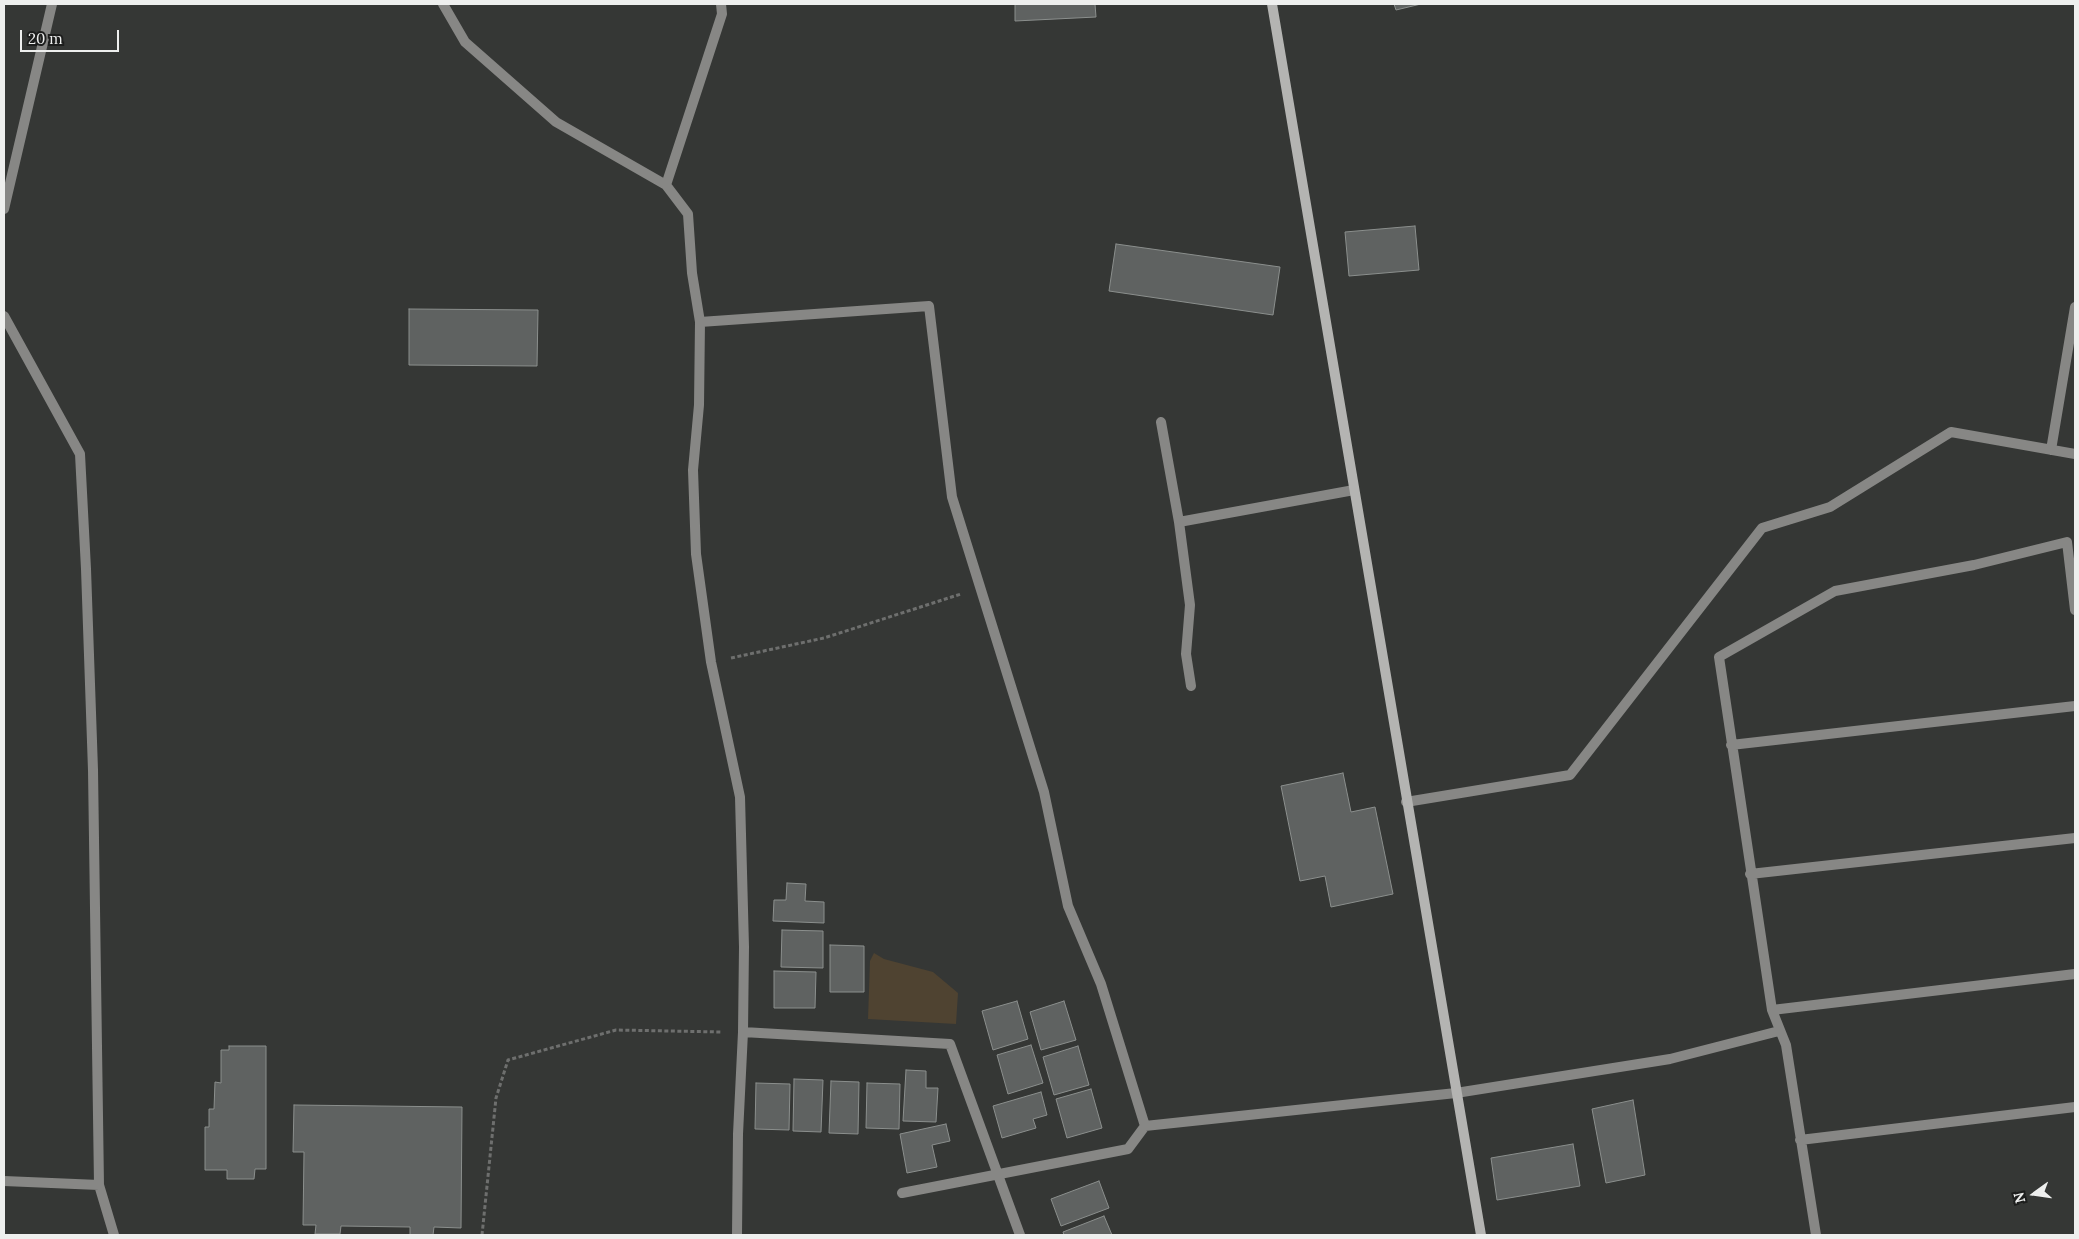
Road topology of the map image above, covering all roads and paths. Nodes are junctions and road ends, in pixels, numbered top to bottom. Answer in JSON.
{"nodes":[{"id":1,"x":52,"y":4,"type":"edge"},
{"id":2,"x":443,"y":4,"type":"edge"},
{"id":3,"x":721,"y":4,"type":"edge"},
{"id":4,"x":1272,"y":4,"type":"edge"},
{"id":5,"x":666,"y":185,"type":"junction"},
{"id":6,"x":4,"y":209,"type":"edge"},
{"id":7,"x":2075,"y":307,"type":"edge"},
{"id":8,"x":4,"y":316,"type":"edge"},
{"id":9,"x":700,"y":322,"type":"junction"},
{"id":10,"x":1160,"y":422,"type":"dead end"},
{"id":11,"x":2051,"y":450,"type":"junction"},
{"id":12,"x":2075,"y":454,"type":"edge"},
{"id":13,"x":1354,"y":490,"type":"junction"},
{"id":14,"x":1179,"y":522,"type":"junction"},
{"id":15,"x":980,"y":588,"type":"junction"},
{"id":16,"x":2075,"y":610,"type":"edge"},
{"id":17,"x":711,"y":662,"type":"junction"},
{"id":18,"x":1191,"y":686,"type":"dead end"},
{"id":19,"x":2075,"y":706,"type":"edge"},
{"id":20,"x":1731,"y":745,"type":"junction"},
{"id":21,"x":1406,"y":802,"type":"junction"},
{"id":22,"x":2075,"y":838,"type":"edge"},
{"id":23,"x":1750,"y":874,"type":"junction"},
{"id":24,"x":2075,"y":974,"type":"edge"},
{"id":25,"x":1772,"y":1010,"type":"junction"},
{"id":26,"x":1779,"y":1031,"type":"junction"},
{"id":27,"x":743,"y":1032,"type":"junction"},
{"id":28,"x":1456,"y":1093,"type":"junction"},
{"id":29,"x":2075,"y":1107,"type":"edge"},
{"id":30,"x":1144,"y":1126,"type":"junction"},
{"id":31,"x":1800,"y":1140,"type":"junction"},
{"id":32,"x":997,"y":1173,"type":"junction"},
{"id":33,"x":4,"y":1181,"type":"edge"},
{"id":34,"x":100,"y":1185,"type":"junction"},
{"id":35,"x":902,"y":1193,"type":"dead end"},
{"id":36,"x":114,"y":1235,"type":"edge"},
{"id":37,"x":482,"y":1235,"type":"edge"},
{"id":38,"x":737,"y":1235,"type":"edge"},
{"id":39,"x":1020,"y":1235,"type":"edge"},
{"id":40,"x":1481,"y":1235,"type":"edge"},
{"id":41,"x":1816,"y":1235,"type":"edge"}],
"edges":[{"from":1,"to":6,"type":"street"},
{"from":2,"to":5,"type":"street"},
{"from":3,"to":5,"type":"street"},
{"from":4,"to":13,"type":"street"},
{"from":5,"to":9,"type":"street"},
{"from":7,"to":11,"type":"street"},
{"from":8,"to":34,"type":"street"},
{"from":9,"to":15,"type":"street"},
{"from":9,"to":17,"type":"street"},
{"from":10,"to":14,"type":"street"},
{"from":11,"to":12,"type":"street"},
{"from":11,"to":21,"type":"street"},
{"from":13,"to":14,"type":"street"},
{"from":13,"to":21,"type":"street"},
{"from":14,"to":18,"type":"street"},
{"from":15,"to":17,"type":"path"},
{"from":15,"to":30,"type":"street"},
{"from":16,"to":20,"type":"street"},
{"from":17,"to":27,"type":"street"},
{"from":19,"to":20,"type":"street"},
{"from":20,"to":23,"type":"street"},
{"from":21,"to":28,"type":"street"},
{"from":22,"to":23,"type":"street"},
{"from":23,"to":25,"type":"street"},
{"from":24,"to":25,"type":"street"},
{"from":25,"to":26,"type":"street"},
{"from":26,"to":28,"type":"street"},
{"from":26,"to":31,"type":"street"},
{"from":27,"to":32,"type":"street"},
{"from":27,"to":37,"type":"path"},
{"from":27,"to":38,"type":"street"},
{"from":28,"to":30,"type":"street"},
{"from":28,"to":40,"type":"street"},
{"from":29,"to":31,"type":"street"},
{"from":30,"to":32,"type":"street"},
{"from":31,"to":41,"type":"street"},
{"from":32,"to":35,"type":"street"},
{"from":32,"to":39,"type":"street"},
{"from":33,"to":34,"type":"street"},
{"from":34,"to":36,"type":"street"}]}
